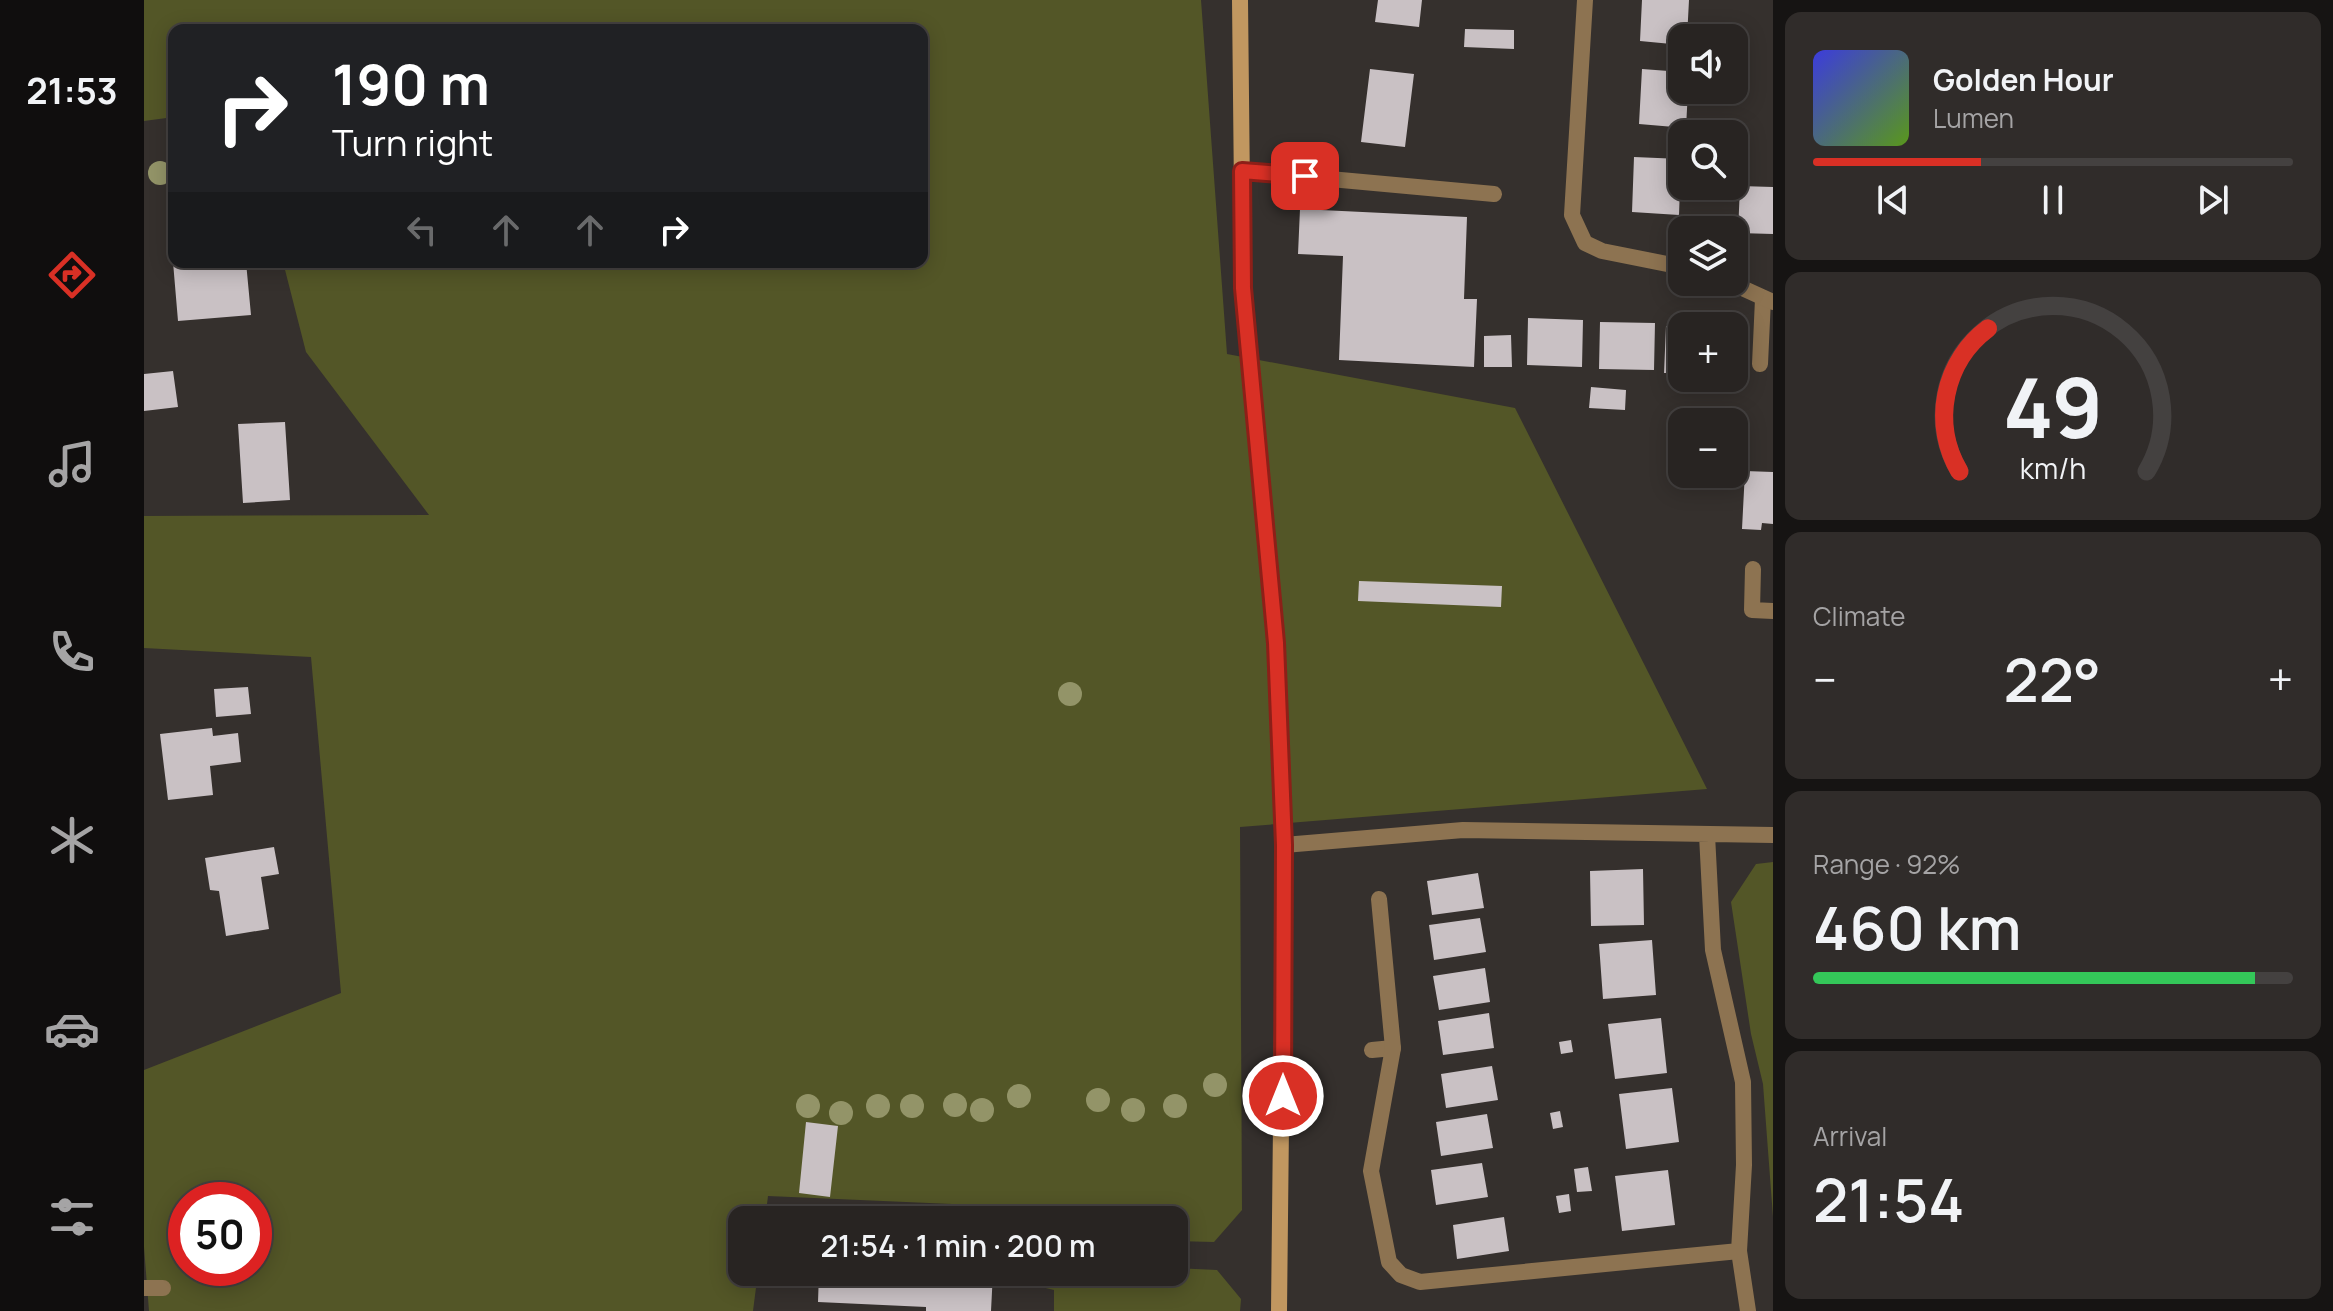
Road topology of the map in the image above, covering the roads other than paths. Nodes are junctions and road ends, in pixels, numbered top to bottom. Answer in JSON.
{"nodes":[{"id":1,"x":1240,"y":0,"type":"edge"},
{"id":2,"x":1585,"y":0,"type":"edge"},
{"id":3,"x":1242,"y":171,"type":"junction"},
{"id":4,"x":1494,"y":194,"type":"dead end"},
{"id":5,"x":1668,"y":264,"type":"edge"},
{"id":6,"x":1748,"y":291,"type":"edge"},
{"id":7,"x":1768,"y":300,"type":"edge"},
{"id":8,"x":1760,"y":364,"type":"dead end"},
{"id":9,"x":1753,"y":569,"type":"dead end"},
{"id":10,"x":1773,"y":611,"type":"edge"},
{"id":11,"x":1707,"y":835,"type":"junction"},
{"id":12,"x":1773,"y":835,"type":"edge"},
{"id":13,"x":1284,"y":845,"type":"junction"},
{"id":14,"x":1379,"y":899,"type":"dead end"},
{"id":15,"x":1393,"y":1048,"type":"junction"},
{"id":16,"x":1372,"y":1050,"type":"dead end"},
{"id":17,"x":1739,"y":1251,"type":"junction"},
{"id":18,"x":144,"y":1288,"type":"edge"},
{"id":19,"x":163,"y":1288,"type":"dead end"},
{"id":20,"x":1279,"y":1311,"type":"edge"},
{"id":21,"x":1748,"y":1311,"type":"edge"}],
"edges":[{"from":1,"to":3,"type":"main road"},
{"from":2,"to":5,"type":"street"},
{"from":3,"to":4,"type":"street"},
{"from":3,"to":13,"type":"main road"},
{"from":6,"to":7,"type":"street"},
{"from":7,"to":8,"type":"street"},
{"from":9,"to":10,"type":"street"},
{"from":11,"to":12,"type":"street"},
{"from":11,"to":13,"type":"street"},
{"from":11,"to":17,"type":"street"},
{"from":13,"to":20,"type":"main road"},
{"from":14,"to":15,"type":"street"},
{"from":15,"to":16,"type":"street"},
{"from":15,"to":17,"type":"street"},
{"from":17,"to":21,"type":"street"},
{"from":18,"to":19,"type":"street"}]}
